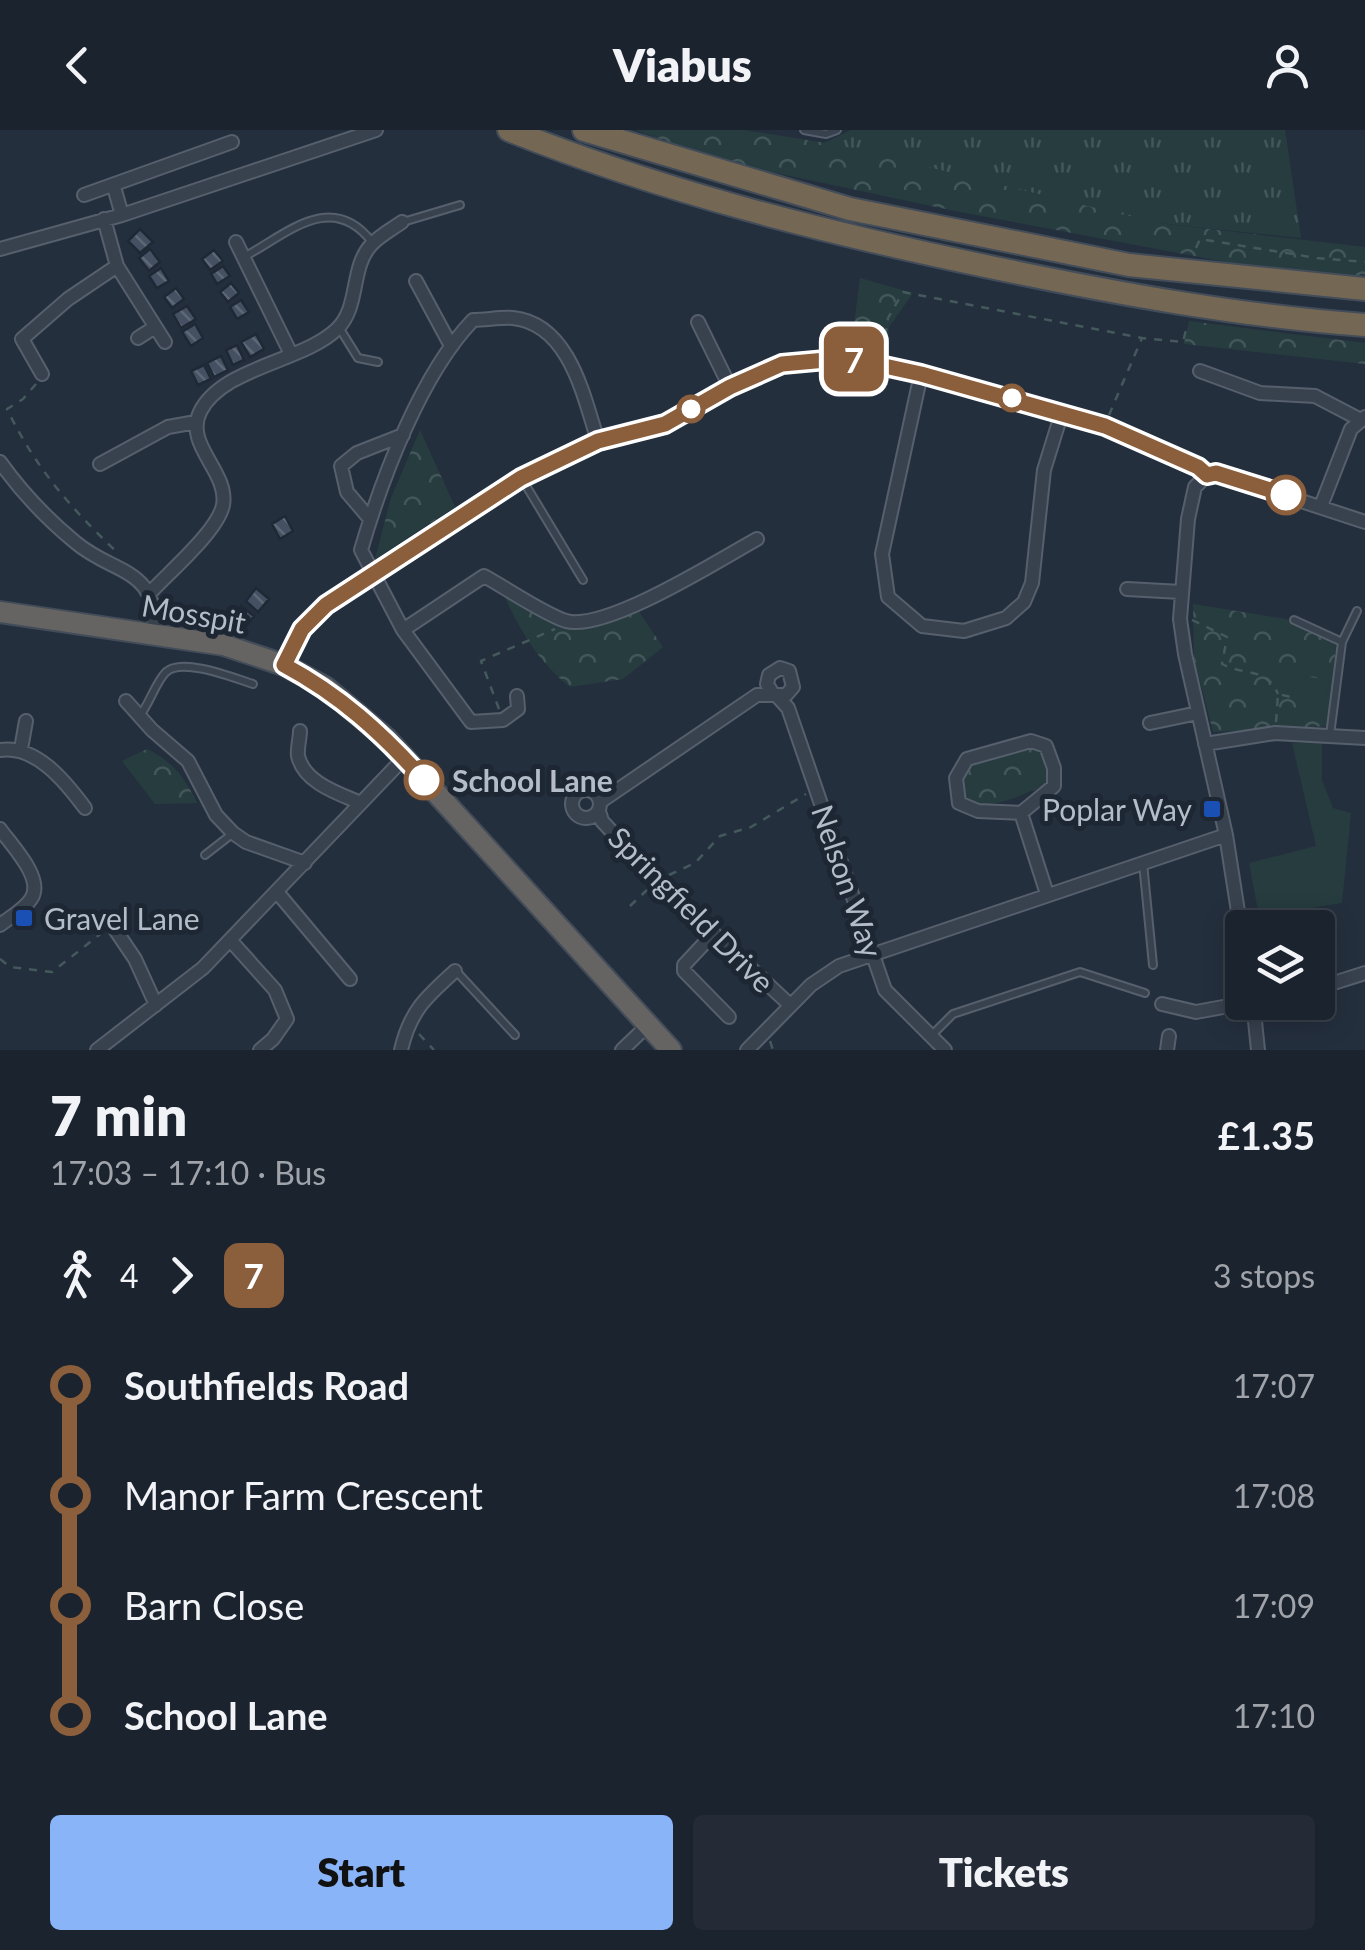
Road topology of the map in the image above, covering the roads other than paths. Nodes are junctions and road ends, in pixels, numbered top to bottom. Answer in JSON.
{"nodes":[{"id":1,"x":376,"y":130,"type":"edge"},
{"id":2,"x":508,"y":130,"type":"edge"},
{"id":3,"x":584,"y":130,"type":"edge"},
{"id":4,"x":804,"y":130,"type":"edge"},
{"id":5,"x":837,"y":130,"type":"edge"},
{"id":6,"x":232,"y":142,"type":"dead end"},
{"id":7,"x":114,"y":187,"type":"junction"},
{"id":8,"x":84,"y":196,"type":"dead end"},
{"id":9,"x":460,"y":205,"type":"dead end"},
{"id":10,"x":122,"y":214,"type":"junction"},
{"id":11,"x":104,"y":220,"type":"junction"},
{"id":12,"x":402,"y":222,"type":"joint"},
{"id":13,"x":236,"y":242,"type":"dead end"},
{"id":14,"x":372,"y":243,"type":"junction"},
{"id":15,"x":0,"y":250,"type":"edge"},
{"id":16,"x":243,"y":258,"type":"junction"},
{"id":17,"x":117,"y":266,"type":"junction"},
{"id":18,"x":416,"y":281,"type":"dead end"},
{"id":19,"x":1365,"y":289,"type":"edge"},
{"id":20,"x":698,"y":322,"type":"dead end"},
{"id":21,"x":1365,"y":325,"type":"edge"},
{"id":22,"x":155,"y":327,"type":"junction"},
{"id":23,"x":339,"y":328,"type":"junction"},
{"id":24,"x":138,"y":338,"type":"dead end"},
{"id":25,"x":165,"y":342,"type":"dead end"},
{"id":26,"x":450,"y":344,"type":"junction"},
{"id":27,"x":291,"y":354,"type":"junction"},
{"id":28,"x":378,"y":362,"type":"dead end"},
{"id":29,"x":1200,"y":371,"type":"dead end"},
{"id":30,"x":42,"y":374,"type":"road end"},
{"id":31,"x":921,"y":374,"type":"junction"},
{"id":32,"x":730,"y":387,"type":"junction"},
{"id":33,"x":1062,"y":412,"type":"junction"},
{"id":34,"x":1362,"y":418,"type":"edge"},
{"id":35,"x":196,"y":422,"type":"junction"},
{"id":36,"x":404,"y":434,"type":"junction"},
{"id":37,"x":598,"y":441,"type":"junction"},
{"id":38,"x":0,"y":462,"type":"edge"},
{"id":39,"x":100,"y":464,"type":"dead end"},
{"id":40,"x":1207,"y":475,"type":"junction"},
{"id":41,"x":521,"y":478,"type":"junction"},
{"id":42,"x":1321,"y":506,"type":"junction"},
{"id":43,"x":370,"y":519,"type":"junction"},
{"id":44,"x":1365,"y":522,"type":"edge"},
{"id":45,"x":756,"y":539,"type":"dead end"},
{"id":46,"x":374,"y":575,"type":"junction"},
{"id":47,"x":583,"y":580,"type":"dead end"},
{"id":48,"x":1127,"y":588,"type":"dead end"},
{"id":49,"x":1181,"y":592,"type":"junction"},
{"id":50,"x":149,"y":594,"type":"junction"},
{"id":51,"x":1357,"y":611,"type":"dead end"},
{"id":52,"x":0,"y":612,"type":"edge"},
{"id":53,"x":1294,"y":620,"type":"dead end"},
{"id":54,"x":403,"y":630,"type":"junction"},
{"id":55,"x":154,"y":635,"type":"junction"},
{"id":56,"x":1342,"y":642,"type":"junction"},
{"id":57,"x":284,"y":665,"type":"junction"},
{"id":58,"x":253,"y":684,"type":"dead end"},
{"id":59,"x":775,"y":694,"type":"joint"},
{"id":60,"x":517,"y":696,"type":"dead end"},
{"id":61,"x":126,"y":700,"type":"dead end"},
{"id":62,"x":1198,"y":713,"type":"junction"},
{"id":63,"x":142,"y":714,"type":"junction"},
{"id":64,"x":26,"y":721,"type":"dead end"},
{"id":65,"x":1150,"y":723,"type":"dead end"},
{"id":66,"x":300,"y":731,"type":"dead end"},
{"id":67,"x":1330,"y":735,"type":"junction"},
{"id":68,"x":1365,"y":738,"type":"edge"},
{"id":69,"x":1205,"y":744,"type":"junction"},
{"id":70,"x":22,"y":749,"type":"junction"},
{"id":71,"x":0,"y":750,"type":"edge"},
{"id":72,"x":404,"y":758,"type":"junction"},
{"id":73,"x":361,"y":804,"type":"junction"},
{"id":74,"x":85,"y":808,"type":"dead end"},
{"id":75,"x":1021,"y":813,"type":"junction"},
{"id":76,"x":0,"y":829,"type":"edge"},
{"id":77,"x":232,"y":833,"type":"junction"},
{"id":78,"x":1226,"y":835,"type":"junction"},
{"id":79,"x":205,"y":855,"type":"dead end"},
{"id":80,"x":1143,"y":862,"type":"junction"},
{"id":81,"x":305,"y":863,"type":"junction"},
{"id":82,"x":278,"y":892,"type":"junction"},
{"id":83,"x":1047,"y":894,"type":"junction"},
{"id":84,"x":1238,"y":910,"type":"edge"},
{"id":85,"x":2,"y":920,"type":"edge"},
{"id":86,"x":112,"y":925,"type":"road end"},
{"id":87,"x":714,"y":933,"type":"junction"},
{"id":88,"x":231,"y":940,"type":"junction"},
{"id":89,"x":872,"y":954,"type":"junction"},
{"id":90,"x":1153,"y":964,"type":"dead end"},
{"id":91,"x":455,"y":970,"type":"joint"},
{"id":92,"x":1365,"y":973,"type":"edge"},
{"id":93,"x":350,"y":979,"type":"dead end"},
{"id":94,"x":1335,"y":983,"type":"edge"},
{"id":95,"x":1145,"y":992,"type":"dead end"},
{"id":96,"x":1162,"y":1004,"type":"dead end"},
{"id":97,"x":156,"y":1005,"type":"junction"},
{"id":98,"x":790,"y":1005,"type":"junction"},
{"id":99,"x":1225,"y":1007,"type":"edge"},
{"id":100,"x":728,"y":1017,"type":"dead end"},
{"id":101,"x":1254,"y":1020,"type":"edge"},
{"id":102,"x":647,"y":1026,"type":"junction"},
{"id":103,"x":515,"y":1035,"type":"dead end"},
{"id":104,"x":931,"y":1036,"type":"junction"},
{"id":105,"x":97,"y":1050,"type":"edge"},
{"id":106,"x":260,"y":1050,"type":"edge"},
{"id":107,"x":401,"y":1050,"type":"edge"},
{"id":108,"x":622,"y":1050,"type":"edge"},
{"id":109,"x":670,"y":1050,"type":"edge"},
{"id":110,"x":748,"y":1050,"type":"edge"},
{"id":111,"x":945,"y":1050,"type":"edge"},
{"id":112,"x":1258,"y":1050,"type":"edge"}],
"edges":[{"from":1,"to":10,"type":"street"},
{"from":2,"to":21,"type":"highway"},
{"from":3,"to":19,"type":"highway"},
{"from":4,"to":5,"type":"lane"},
{"from":6,"to":7,"type":"street"},
{"from":7,"to":8,"type":"street"},
{"from":7,"to":10,"type":"street"},
{"from":9,"to":12,"type":"lane"},
{"from":10,"to":11,"type":"street"},
{"from":11,"to":15,"type":"street"},
{"from":11,"to":17,"type":"street"},
{"from":12,"to":14,"type":"street"},
{"from":13,"to":16,"type":"street"},
{"from":14,"to":16,"type":"lane"},
{"from":14,"to":23,"type":"street"},
{"from":16,"to":27,"type":"street"},
{"from":17,"to":22,"type":"street"},
{"from":17,"to":30,"type":"street"},
{"from":18,"to":26,"type":"street"},
{"from":20,"to":32,"type":"street"},
{"from":22,"to":24,"type":"street"},
{"from":22,"to":25,"type":"street"},
{"from":23,"to":27,"type":"street"},
{"from":23,"to":28,"type":"lane"},
{"from":26,"to":36,"type":"street"},
{"from":26,"to":37,"type":"street"},
{"from":27,"to":35,"type":"street"},
{"from":29,"to":34,"type":"street"},
{"from":31,"to":32,"type":"street"},
{"from":31,"to":33,"type":"street"},
{"from":31,"to":33,"type":"street"},
{"from":32,"to":37,"type":"street"},
{"from":33,"to":40,"type":"street"},
{"from":34,"to":42,"type":"street"},
{"from":35,"to":39,"type":"street"},
{"from":35,"to":50,"type":"street"},
{"from":36,"to":43,"type":"street"},
{"from":36,"to":43,"type":"street"},
{"from":37,"to":41,"type":"street"},
{"from":38,"to":50,"type":"street"},
{"from":40,"to":42,"type":"street"},
{"from":40,"to":49,"type":"street"},
{"from":41,"to":46,"type":"street"},
{"from":41,"to":47,"type":"lane"},
{"from":42,"to":44,"type":"street"},
{"from":43,"to":46,"type":"street"},
{"from":45,"to":54,"type":"street"},
{"from":46,"to":54,"type":"street"},
{"from":46,"to":57,"type":"street"},
{"from":48,"to":49,"type":"street"},
{"from":49,"to":62,"type":"street"},
{"from":50,"to":55,"type":"street"},
{"from":51,"to":56,"type":"lane"},
{"from":52,"to":55,"type":"highway","name":"Mosspit"},
{"from":53,"to":56,"type":"lane"},
{"from":54,"to":60,"type":"street"},
{"from":55,"to":57,"type":"highway","name":"Mosspit"},
{"from":56,"to":67,"type":"lane"},
{"from":57,"to":72,"type":"highway","name":"Mosspit"},
{"from":58,"to":63,"type":"lane"},
{"from":59,"to":87,"type":"street","name":"Springfield Drive"},
{"from":59,"to":89,"type":"street","name":"Nelson Way"},
{"from":61,"to":63,"type":"street"},
{"from":62,"to":65,"type":"street"},
{"from":62,"to":69,"type":"street"},
{"from":63,"to":77,"type":"street"},
{"from":64,"to":70,"type":"street"},
{"from":66,"to":73,"type":"street"},
{"from":67,"to":68,"type":"street"},
{"from":67,"to":69,"type":"street"},
{"from":69,"to":78,"type":"street"},
{"from":70,"to":71,"type":"street"},
{"from":70,"to":74,"type":"street"},
{"from":72,"to":73,"type":"street"},
{"from":72,"to":102,"type":"highway","name":"Mosspit"},
{"from":73,"to":81,"type":"street"},
{"from":75,"to":75,"type":"street"},
{"from":75,"to":83,"type":"street"},
{"from":76,"to":85,"type":"street"},
{"from":77,"to":79,"type":"lane"},
{"from":77,"to":81,"type":"street"},
{"from":78,"to":80,"type":"street"},
{"from":78,"to":84,"type":"street"},
{"from":80,"to":83,"type":"street"},
{"from":80,"to":90,"type":"lane"},
{"from":81,"to":82,"type":"street"},
{"from":82,"to":88,"type":"street"},
{"from":82,"to":93,"type":"street"},
{"from":83,"to":89,"type":"street"},
{"from":86,"to":97,"type":"street"},
{"from":87,"to":98,"type":"street","name":"Springfield Drive"},
{"from":87,"to":100,"type":"street"},
{"from":88,"to":97,"type":"street"},
{"from":88,"to":106,"type":"street"},
{"from":89,"to":98,"type":"street"},
{"from":89,"to":104,"type":"street","name":"Nelson Way"},
{"from":91,"to":103,"type":"lane"},
{"from":91,"to":107,"type":"street"},
{"from":92,"to":94,"type":"street"},
{"from":95,"to":104,"type":"lane"},
{"from":96,"to":99,"type":"street"},
{"from":97,"to":105,"type":"street"},
{"from":98,"to":110,"type":"street"},
{"from":101,"to":112,"type":"street"},
{"from":102,"to":108,"type":"street"},
{"from":102,"to":109,"type":"highway","name":"Mosspit"},
{"from":104,"to":111,"type":"street","name":"Nelson Way"}]}
